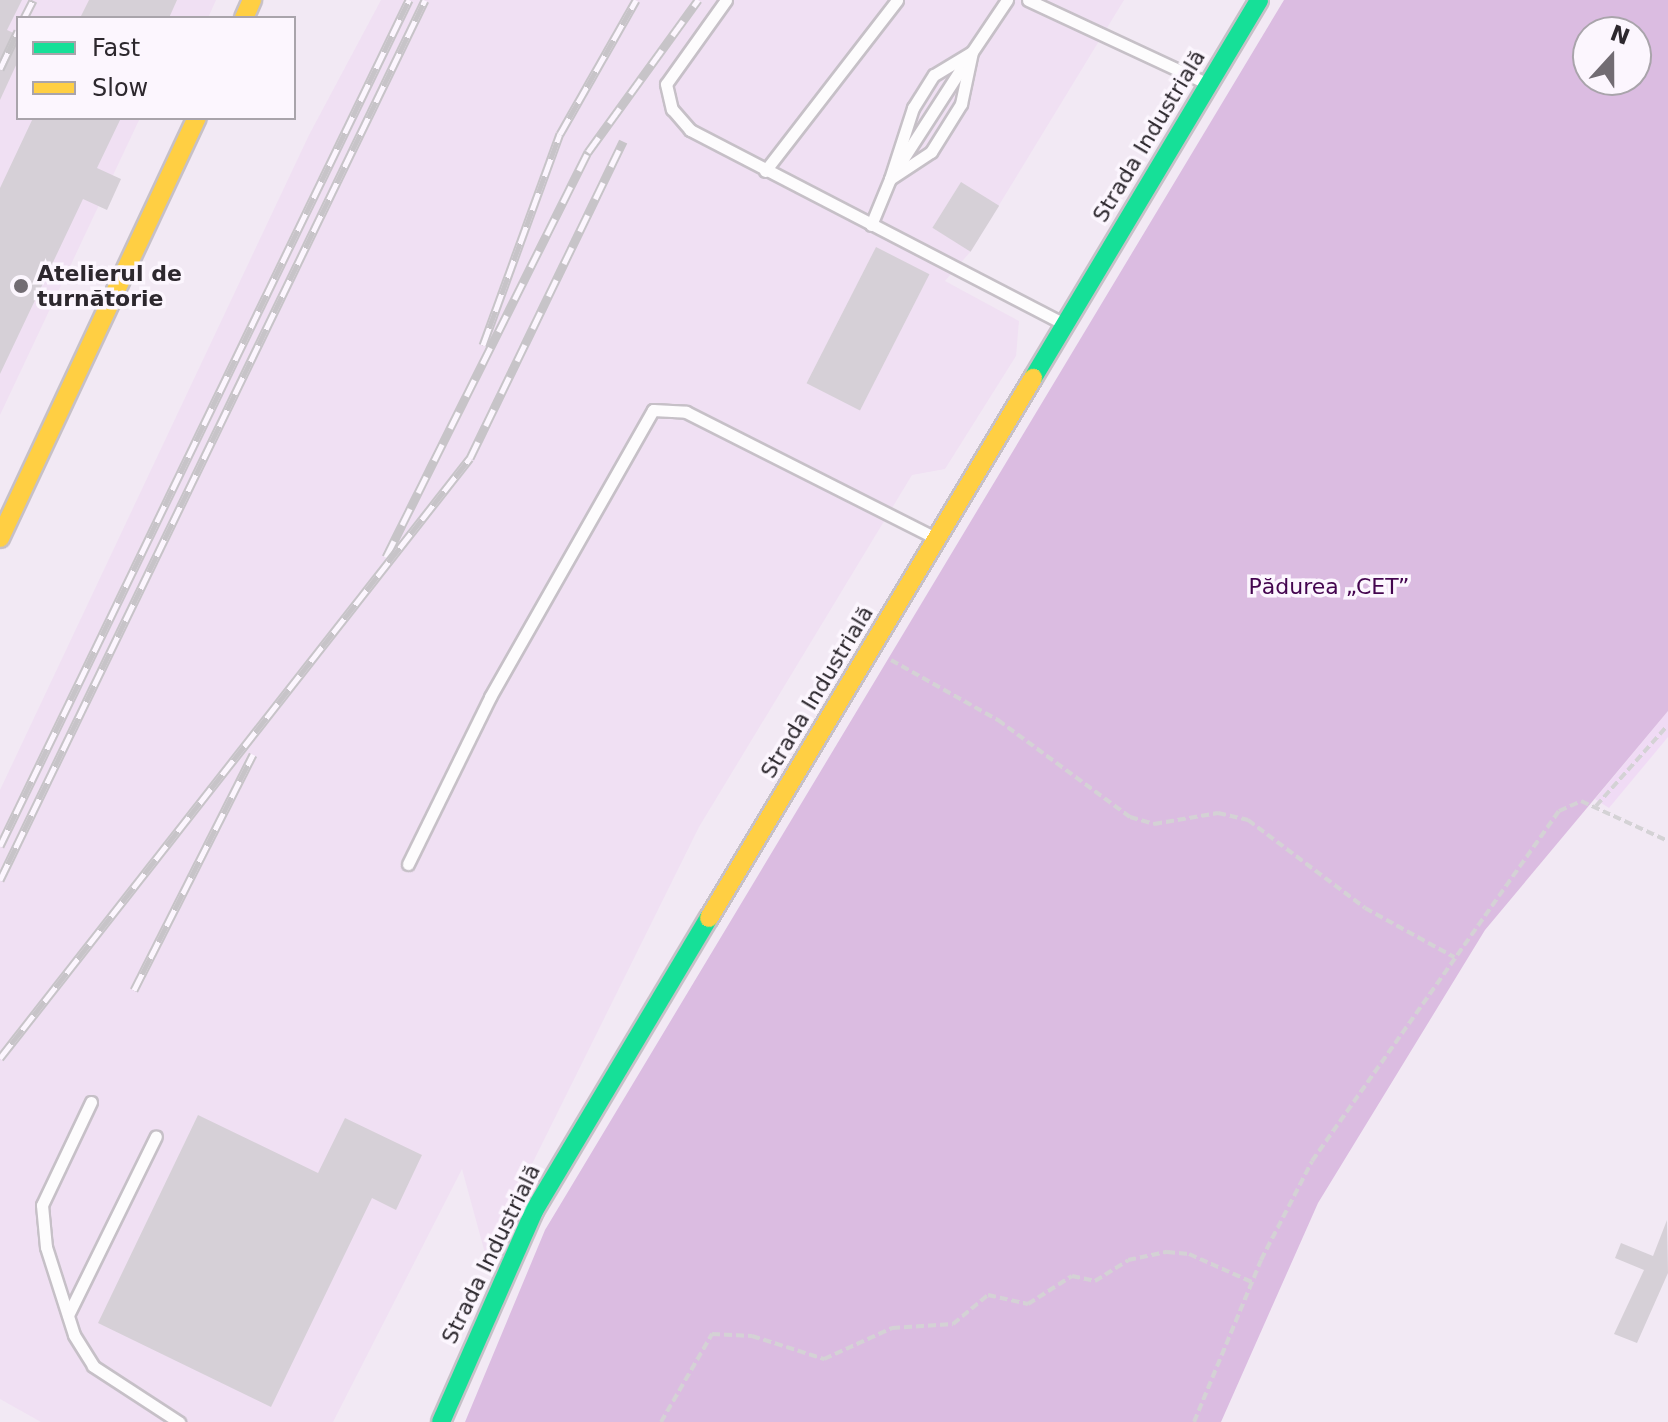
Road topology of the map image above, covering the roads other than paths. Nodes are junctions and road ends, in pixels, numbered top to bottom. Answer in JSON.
{"nodes":[{"id":1,"x":726,"y":0,"type":"edge"},
{"id":2,"x":897,"y":0,"type":"edge"},
{"id":3,"x":1007,"y":0,"type":"edge"},
{"id":4,"x":1028,"y":0,"type":"edge"},
{"id":5,"x":1259,"y":0,"type":"edge"},
{"id":6,"x":972,"y":52,"type":"junction"},
{"id":7,"x":1206,"y":83,"type":"junction"},
{"id":8,"x":196,"y":120,"type":"edge"},
{"id":9,"x":765,"y":171,"type":"junction"},
{"id":10,"x":890,"y":179,"type":"junction"},
{"id":11,"x":871,"y":225,"type":"junction"},
{"id":12,"x":1066,"y":325,"type":"junction"},
{"id":13,"x":0,"y":538,"type":"edge"},
{"id":14,"x":937,"y":539,"type":"junction"},
{"id":15,"x":408,"y":864,"type":"dead end"},
{"id":16,"x":91,"y":1102,"type":"dead end"},
{"id":17,"x":156,"y":1136,"type":"dead end"},
{"id":18,"x":68,"y":1315,"type":"junction"},
{"id":19,"x":179,"y":1422,"type":"edge"},
{"id":20,"x":441,"y":1422,"type":"edge"}],
"edges":[{"from":1,"to":9,"type":"lane"},
{"from":2,"to":9,"type":"lane"},
{"from":3,"to":6,"type":"lane"},
{"from":4,"to":7,"type":"lane"},
{"from":5,"to":7,"type":"street","name":"Strada Industrială"},
{"from":6,"to":10,"type":"lane"},
{"from":6,"to":10,"type":"lane"},
{"from":6,"to":10,"type":"lane"},
{"from":7,"to":12,"type":"street","name":"Strada Industrială"},
{"from":8,"to":13,"type":"street"},
{"from":9,"to":11,"type":"lane"},
{"from":10,"to":11,"type":"lane"},
{"from":11,"to":12,"type":"lane"},
{"from":12,"to":14,"type":"street","name":"Strada Industrială"},
{"from":14,"to":15,"type":"lane"},
{"from":14,"to":20,"type":"street","name":"Strada Industrială"},
{"from":16,"to":18,"type":"lane"},
{"from":17,"to":18,"type":"lane"},
{"from":18,"to":19,"type":"lane"}]}
